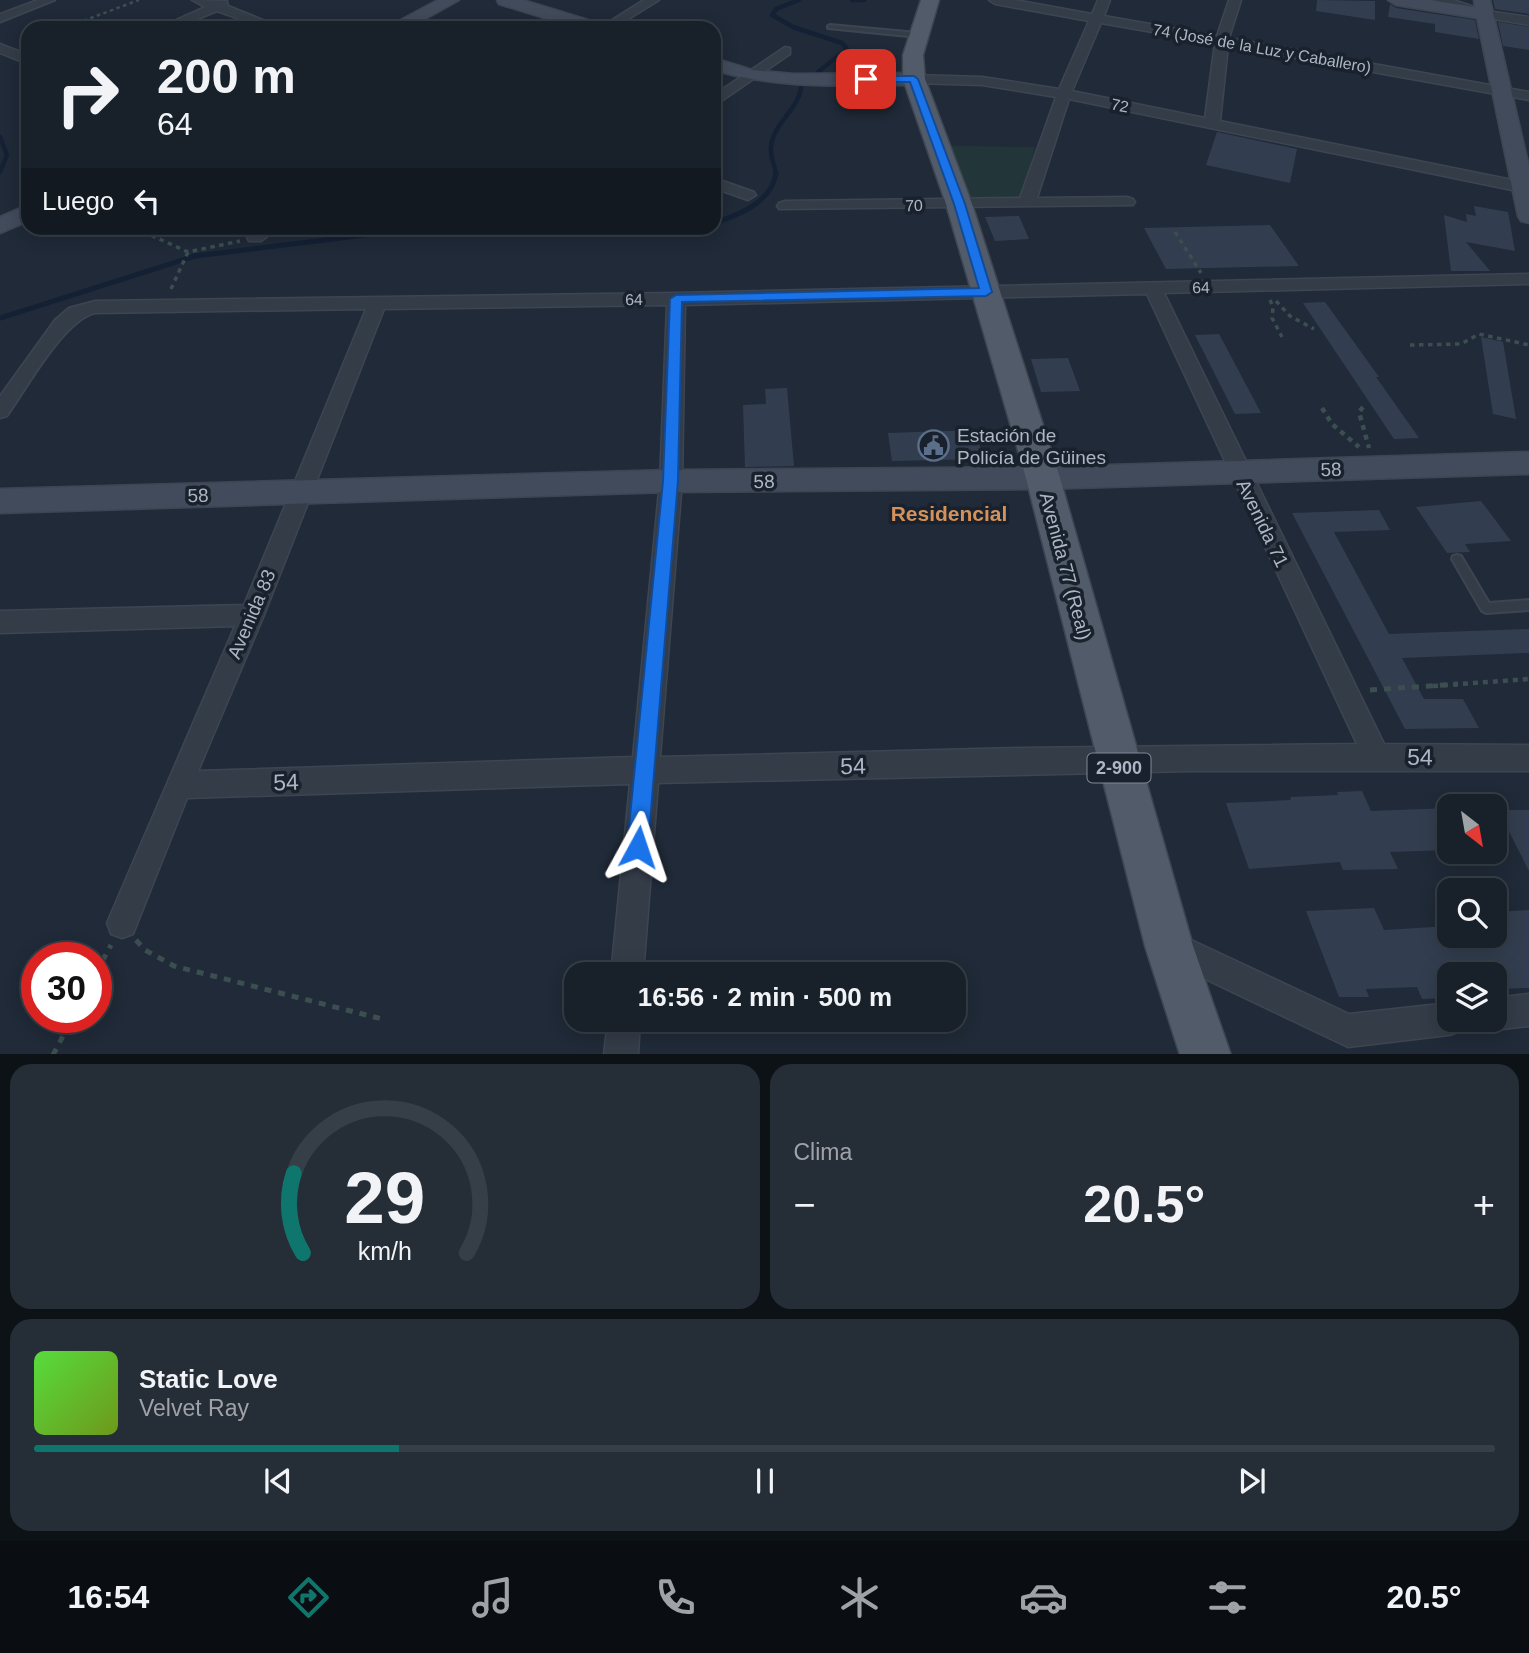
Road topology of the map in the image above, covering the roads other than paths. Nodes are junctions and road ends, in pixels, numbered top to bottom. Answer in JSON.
{"nodes":[{"id":1,"x":49,"y":0,"type":"edge"},
{"id":2,"x":198,"y":0,"type":"edge"},
{"id":3,"x":232,"y":0,"type":"edge"},
{"id":4,"x":451,"y":0,"type":"edge"},
{"id":5,"x":505,"y":0,"type":"edge"},
{"id":6,"x":653,"y":0,"type":"edge"},
{"id":7,"x":930,"y":0,"type":"edge"},
{"id":8,"x":995,"y":0,"type":"edge"},
{"id":9,"x":1104,"y":0,"type":"edge"},
{"id":10,"x":1235,"y":0,"type":"edge"},
{"id":11,"x":1396,"y":0,"type":"edge"},
{"id":12,"x":1440,"y":0,"type":"edge"},
{"id":13,"x":217,"y":6,"type":"junction"},
{"id":14,"x":1483,"y":7,"type":"edge"},
{"id":15,"x":0,"y":18,"type":"edge"},
{"id":16,"x":1097,"y":19,"type":"junction"},
{"id":17,"x":181,"y":21,"type":"edge"},
{"id":18,"x":258,"y":21,"type":"edge"},
{"id":19,"x":409,"y":21,"type":"edge"},
{"id":20,"x":572,"y":21,"type":"edge"},
{"id":21,"x":617,"y":21,"type":"edge"},
{"id":22,"x":1529,"y":21,"type":"edge"},
{"id":23,"x":830,"y":27,"type":"dead end"},
{"id":24,"x":918,"y":35,"type":"junction"},
{"id":25,"x":1222,"y":41,"type":"junction"},
{"id":26,"x":0,"y":48,"type":"edge"},
{"id":27,"x":785,"y":51,"type":"dead end"},
{"id":28,"x":21,"y":57,"type":"edge"},
{"id":29,"x":721,"y":66,"type":"edge"},
{"id":30,"x":750,"y":75,"type":"junction"},
{"id":31,"x":914,"y":79,"type":"junction"},
{"id":32,"x":1500,"y":91,"type":"junction"},
{"id":33,"x":1064,"y":94,"type":"junction"},
{"id":34,"x":1529,"y":96,"type":"edge"},
{"id":35,"x":721,"y":97,"type":"edge"},
{"id":36,"x":1212,"y":123,"type":"junction"},
{"id":37,"x":721,"y":185,"type":"edge"},
{"id":38,"x":1522,"y":187,"type":"junction"},
{"id":39,"x":748,"y":195,"type":"dead end"},
{"id":40,"x":1127,"y":202,"type":"dead end"},
{"id":41,"x":1027,"y":203,"type":"junction"},
{"id":42,"x":959,"y":204,"type":"junction"},
{"id":43,"x":785,"y":206,"type":"dead end"},
{"id":44,"x":21,"y":216,"type":"edge"},
{"id":45,"x":1529,"y":216,"type":"edge"},
{"id":46,"x":0,"y":226,"type":"edge"},
{"id":47,"x":259,"y":235,"type":"edge"},
{"id":48,"x":255,"y":237,"type":"road end"},
{"id":49,"x":1529,"y":279,"type":"edge"},
{"id":50,"x":1153,"y":288,"type":"junction"},
{"id":51,"x":986,"y":292,"type":"junction"},
{"id":52,"x":676,"y":299,"type":"junction"},
{"id":53,"x":377,"y":304,"type":"junction"},
{"id":54,"x":0,"y":411,"type":"edge"},
{"id":55,"x":1529,"y":463,"type":"edge"},
{"id":56,"x":1239,"y":473,"type":"junction"},
{"id":57,"x":1043,"y":478,"type":"junction"},
{"id":58,"x":671,"y":481,"type":"junction"},
{"id":59,"x":303,"y":491,"type":"junction"},
{"id":60,"x":0,"y":502,"type":"edge"},
{"id":61,"x":1457,"y":559,"type":"dead end"},
{"id":62,"x":1529,"y":605,"type":"edge"},
{"id":63,"x":252,"y":615,"type":"junction"},
{"id":64,"x":0,"y":622,"type":"edge"},
{"id":65,"x":1376,"y":756,"type":"junction"},
{"id":66,"x":1529,"y":758,"type":"edge"},
{"id":67,"x":1116,"y":759,"type":"junction"},
{"id":68,"x":644,"y":771,"type":"junction"},
{"id":69,"x":177,"y":785,"type":"junction"},
{"id":70,"x":122,"y":923,"type":"road end"},
{"id":71,"x":1169,"y":946,"type":"junction"},
{"id":72,"x":628,"y":962,"type":"edge"},
{"id":73,"x":1529,"y":1010,"type":"edge"},
{"id":74,"x":1507,"y":1013,"type":"edge"},
{"id":75,"x":1437,"y":1020,"type":"edge"},
{"id":76,"x":623,"y":1032,"type":"edge"},
{"id":77,"x":621,"y":1054,"type":"edge"},
{"id":78,"x":1206,"y":1054,"type":"edge"}],
"edges":[{"from":1,"to":15,"type":"street"},
{"from":2,"to":13,"type":"street"},
{"from":3,"to":13,"type":"street"},
{"from":4,"to":19,"type":"street"},
{"from":5,"to":20,"type":"street"},
{"from":6,"to":21,"type":"street"},
{"from":7,"to":24,"type":"main road","name":"Avenida 77 (Real)","number":"2-900"},
{"from":8,"to":16,"type":"street","name":"74 (José de la Luz y Caballero)"},
{"from":9,"to":16,"type":"street"},
{"from":10,"to":25,"type":"street"},
{"from":11,"to":14,"type":"street"},
{"from":12,"to":14,"type":"street"},
{"from":13,"to":17,"type":"street"},
{"from":13,"to":18,"type":"street"},
{"from":14,"to":22,"type":"street"},
{"from":14,"to":32,"type":"street"},
{"from":16,"to":25,"type":"street","name":"74 (José de la Luz y Caballero)"},
{"from":16,"to":33,"type":"street"},
{"from":23,"to":24,"type":"lane"},
{"from":24,"to":31,"type":"main road","name":"Avenida 77 (Real)","number":"2-900"},
{"from":25,"to":32,"type":"street","name":"74 (José de la Luz y Caballero)"},
{"from":25,"to":36,"type":"street"},
{"from":26,"to":28,"type":"street"},
{"from":27,"to":30,"type":"street"},
{"from":29,"to":30,"type":"street","name":"72"},
{"from":30,"to":31,"type":"street","name":"72"},
{"from":30,"to":35,"type":"street"},
{"from":31,"to":33,"type":"street","name":"72"},
{"from":31,"to":42,"type":"main road","name":"Avenida 77 (Real)","number":"2-900"},
{"from":32,"to":34,"type":"street","name":"74 (José de la Luz y Caballero)"},
{"from":32,"to":38,"type":"street"},
{"from":33,"to":36,"type":"street","name":"72"},
{"from":33,"to":41,"type":"street"},
{"from":36,"to":38,"type":"street","name":"72"},
{"from":37,"to":39,"type":"street"},
{"from":38,"to":45,"type":"street"},
{"from":40,"to":41,"type":"street","name":"70"},
{"from":41,"to":42,"type":"street","name":"70"},
{"from":42,"to":43,"type":"street","name":"70"},
{"from":42,"to":51,"type":"main road","name":"Avenida 77 (Real)","number":"2-900"},
{"from":44,"to":46,"type":"street"},
{"from":47,"to":48,"type":"street"},
{"from":49,"to":50,"type":"street","name":"64"},
{"from":50,"to":51,"type":"street","name":"64"},
{"from":50,"to":56,"type":"street","name":"Avenida 71"},
{"from":51,"to":52,"type":"street","name":"64"},
{"from":51,"to":57,"type":"main road","name":"Avenida 77 (Real)","number":"2-900"},
{"from":52,"to":53,"type":"street","name":"64"},
{"from":52,"to":58,"type":"street"},
{"from":53,"to":54,"type":"street","name":"64"},
{"from":53,"to":59,"type":"street","name":"Avenida 83"},
{"from":55,"to":56,"type":"street","name":"58"},
{"from":56,"to":57,"type":"street","name":"58"},
{"from":56,"to":65,"type":"street","name":"Avenida 71"},
{"from":57,"to":58,"type":"street","name":"58"},
{"from":57,"to":67,"type":"main road","name":"Avenida 77 (Real)","number":"2-900"},
{"from":58,"to":59,"type":"street","name":"58"},
{"from":58,"to":68,"type":"street"},
{"from":59,"to":60,"type":"street","name":"58"},
{"from":59,"to":63,"type":"street","name":"Avenida 83"},
{"from":61,"to":62,"type":"lane"},
{"from":63,"to":64,"type":"street"},
{"from":63,"to":69,"type":"street","name":"Avenida 83"},
{"from":65,"to":66,"type":"street","name":"54"},
{"from":65,"to":67,"type":"street","name":"54"},
{"from":67,"to":68,"type":"street","name":"54"},
{"from":67,"to":71,"type":"main road","name":"Avenida 77 (Real)","number":"2-900"},
{"from":68,"to":69,"type":"street","name":"54"},
{"from":68,"to":72,"type":"street"},
{"from":69,"to":70,"type":"street","name":"Avenida 83"},
{"from":71,"to":75,"type":"street"},
{"from":71,"to":78,"type":"main road","name":"Avenida 77 (Real)","number":"2-900"},
{"from":73,"to":74,"type":"street"},
{"from":76,"to":77,"type":"street"}]}
